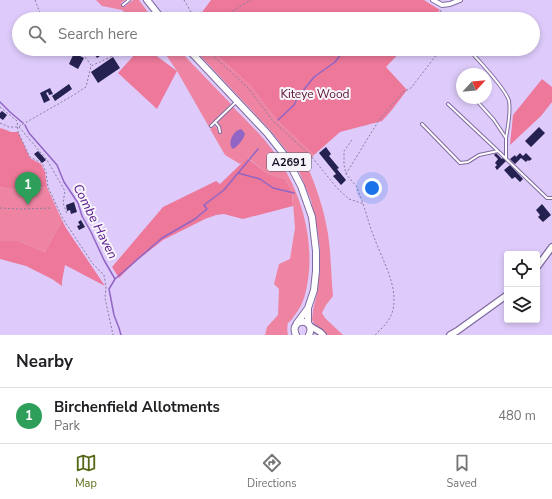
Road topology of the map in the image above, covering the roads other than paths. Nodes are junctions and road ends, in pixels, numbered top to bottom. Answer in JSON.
{"nodes":[{"id":1,"x":129,"y":0,"type":"edge"},
{"id":2,"x":147,"y":0,"type":"edge"},
{"id":3,"x":433,"y":0,"type":"edge"},
{"id":4,"x":460,"y":0,"type":"edge"},
{"id":5,"x":123,"y":5,"type":"dead end"},
{"id":6,"x":156,"y":12,"type":"edge"},
{"id":7,"x":195,"y":56,"type":"edge"},
{"id":8,"x":474,"y":56,"type":"edge"},
{"id":9,"x":237,"y":101,"type":"junction"},
{"id":10,"x":448,"y":104,"type":"dead end"},
{"id":11,"x":480,"y":104,"type":"edge"},
{"id":12,"x":215,"y":122,"type":"junction"},
{"id":13,"x":422,"y":124,"type":"dead end"},
{"id":14,"x":211,"y":126,"type":"dead end"},
{"id":15,"x":220,"y":132,"type":"dead end"},
{"id":16,"x":506,"y":138,"type":"junction"},
{"id":17,"x":498,"y":151,"type":"junction"},
{"id":18,"x":506,"y":158,"type":"junction"},
{"id":19,"x":552,"y":198,"type":"edge"},
{"id":20,"x":552,"y":247,"type":"edge"},
{"id":21,"x":540,"y":263,"type":"edge"},
{"id":22,"x":504,"y":297,"type":"edge"},
{"id":23,"x":308,"y":308,"type":"junction"},
{"id":24,"x":297,"y":323,"type":"junction"},
{"id":25,"x":309,"y":325,"type":"junction"},
{"id":26,"x":296,"y":335,"type":"edge"},
{"id":27,"x":309,"y":335,"type":"edge"},
{"id":28,"x":323,"y":335,"type":"edge"},
{"id":29,"x":450,"y":335,"type":"edge"}],
"edges":[{"from":1,"to":5,"type":"lane"},
{"from":2,"to":6,"type":"main road"},
{"from":3,"to":4,"type":"street"},
{"from":7,"to":9,"type":"main road","number":"A2691"},
{"from":8,"to":16,"type":"lane"},
{"from":9,"to":12,"type":"lane"},
{"from":9,"to":23,"type":"main road","number":"A2691"},
{"from":10,"to":17,"type":"lane"},
{"from":11,"to":16,"type":"lane"},
{"from":12,"to":14,"type":"lane"},
{"from":12,"to":15,"type":"lane"},
{"from":13,"to":17,"type":"lane"},
{"from":16,"to":18,"type":"lane"},
{"from":17,"to":18,"type":"lane"},
{"from":18,"to":19,"type":"lane"},
{"from":20,"to":21,"type":"street"},
{"from":22,"to":29,"type":"street"},
{"from":23,"to":24,"type":"main road","number":"A2691"},
{"from":23,"to":25,"type":"main road","number":"A2691"},
{"from":24,"to":25,"type":"main road"},
{"from":24,"to":26,"type":"main road"},
{"from":25,"to":27,"type":"main road"},
{"from":25,"to":28,"type":"street"}]}
